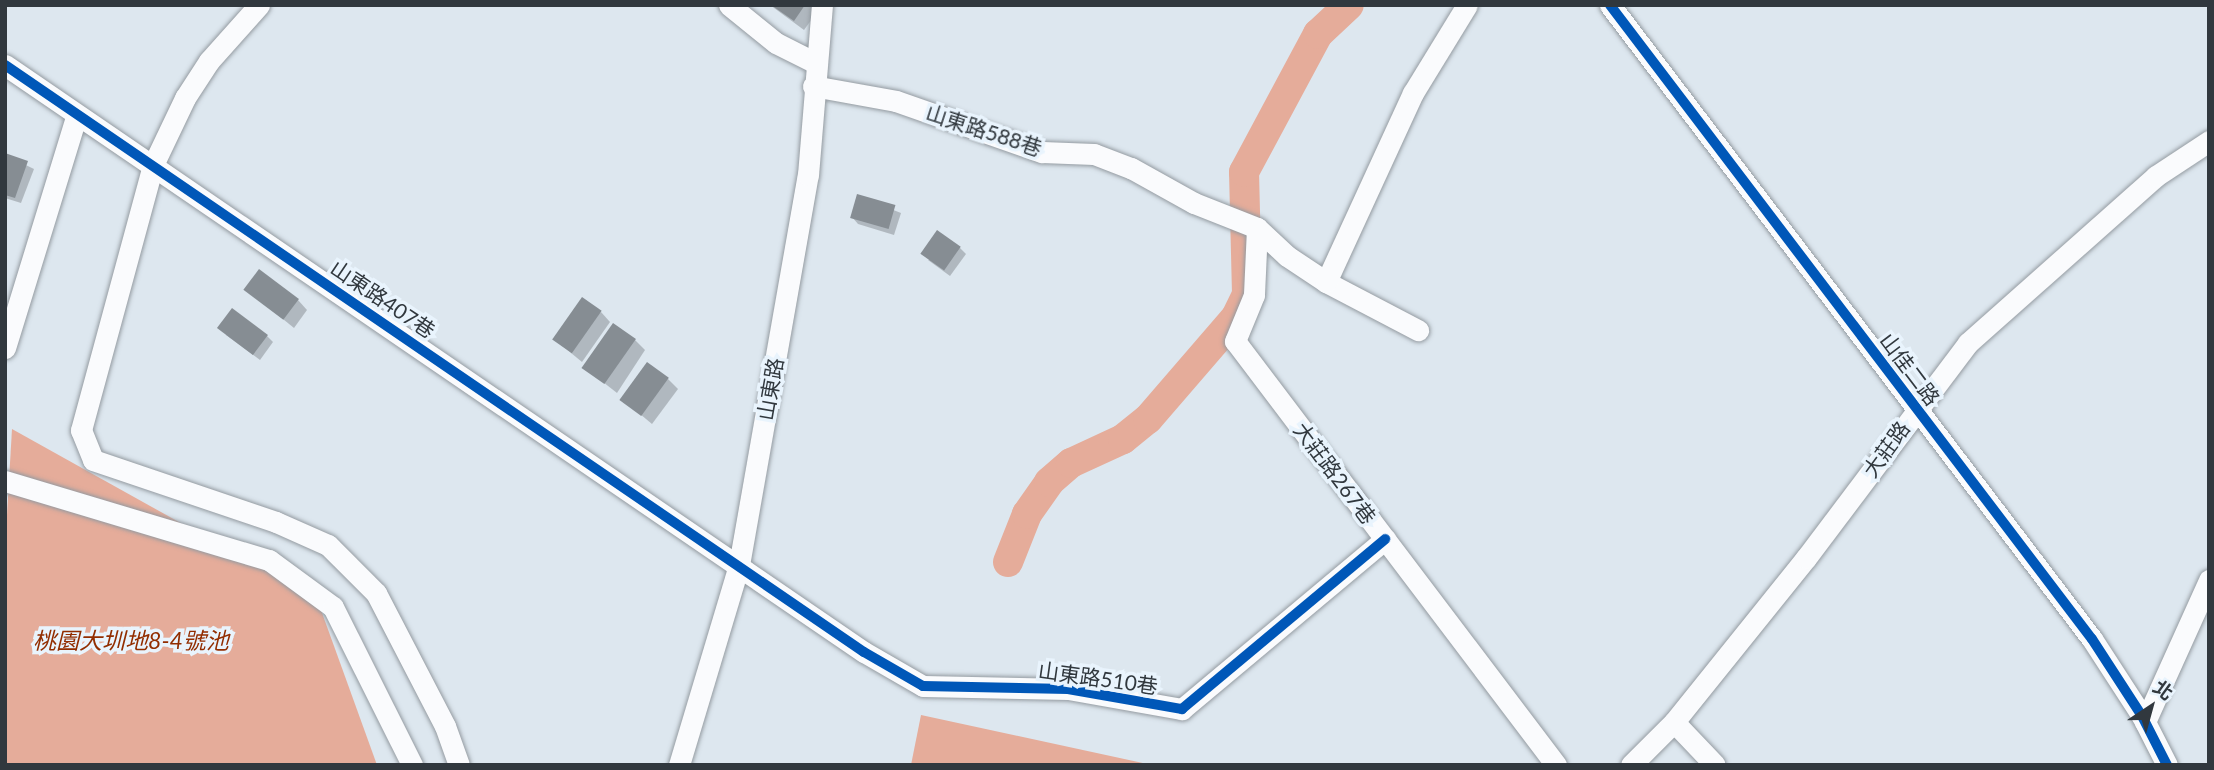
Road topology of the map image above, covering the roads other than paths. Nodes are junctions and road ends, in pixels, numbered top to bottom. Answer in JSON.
{"nodes":[{"id":1,"x":259,"y":5,"type":"edge"},
{"id":2,"x":729,"y":5,"type":"edge"},
{"id":3,"x":822,"y":5,"type":"edge"},
{"id":4,"x":1467,"y":5,"type":"edge"},
{"id":5,"x":1610,"y":5,"type":"edge"},
{"id":6,"x":814,"y":62,"type":"junction"},
{"id":7,"x":5,"y":65,"type":"edge"},
{"id":8,"x":813,"y":86,"type":"junction"},
{"id":9,"x":76,"y":117,"type":"junction"},
{"id":10,"x":2209,"y":141,"type":"edge"},
{"id":11,"x":153,"y":165,"type":"junction"},
{"id":12,"x":1257,"y":228,"type":"junction"},
{"id":13,"x":1326,"y":282,"type":"junction"},
{"id":14,"x":1418,"y":331,"type":"dead end"},
{"id":15,"x":5,"y":348,"type":"edge"},
{"id":16,"x":1916,"y":408,"type":"junction"},
{"id":17,"x":5,"y":481,"type":"edge"},
{"id":18,"x":1385,"y":539,"type":"junction"},
{"id":19,"x":739,"y":565,"type":"junction"},
{"id":20,"x":2209,"y":580,"type":"edge"},
{"id":21,"x":1674,"y":722,"type":"junction"},
{"id":22,"x":2145,"y":722,"type":"junction"},
{"id":23,"x":2166,"y":761,"type":"edge"},
{"id":24,"x":412,"y":765,"type":"edge"},
{"id":25,"x":459,"y":765,"type":"edge"},
{"id":26,"x":679,"y":765,"type":"edge"},
{"id":27,"x":1556,"y":765,"type":"edge"},
{"id":28,"x":1631,"y":765,"type":"edge"},
{"id":29,"x":1715,"y":765,"type":"edge"}],
"edges":[{"from":1,"to":11,"type":"street"},
{"from":2,"to":6,"type":"street"},
{"from":3,"to":6,"type":"street","name":"山東路"},
{"from":4,"to":13,"type":"street"},
{"from":5,"to":16,"type":"street","name":"山佳二路"},
{"from":6,"to":8,"type":"street","name":"山東路"},
{"from":7,"to":9,"type":"street","name":"山東路407巷"},
{"from":8,"to":12,"type":"street","name":"山東路588巷"},
{"from":8,"to":19,"type":"street","name":"山東路"},
{"from":9,"to":11,"type":"street","name":"山東路407巷"},
{"from":9,"to":15,"type":"street"},
{"from":10,"to":16,"type":"street","name":"大莊路"},
{"from":11,"to":19,"type":"street","name":"山東路407巷"},
{"from":11,"to":25,"type":"street"},
{"from":12,"to":13,"type":"street","name":"山東路588巷"},
{"from":12,"to":18,"type":"street","name":"大莊路267巷"},
{"from":13,"to":14,"type":"street","name":"山東路588巷"},
{"from":16,"to":21,"type":"street","name":"大莊路"},
{"from":16,"to":22,"type":"street","name":"山佳二路"},
{"from":17,"to":24,"type":"street"},
{"from":18,"to":19,"type":"street","name":"山東路510巷"},
{"from":18,"to":27,"type":"street","name":"大莊路267巷"},
{"from":19,"to":26,"type":"street","name":"山東路"},
{"from":20,"to":22,"type":"street"},
{"from":21,"to":28,"type":"street","name":"大莊路"},
{"from":21,"to":29,"type":"street"},
{"from":22,"to":23,"type":"street","name":"山佳二路"}]}
